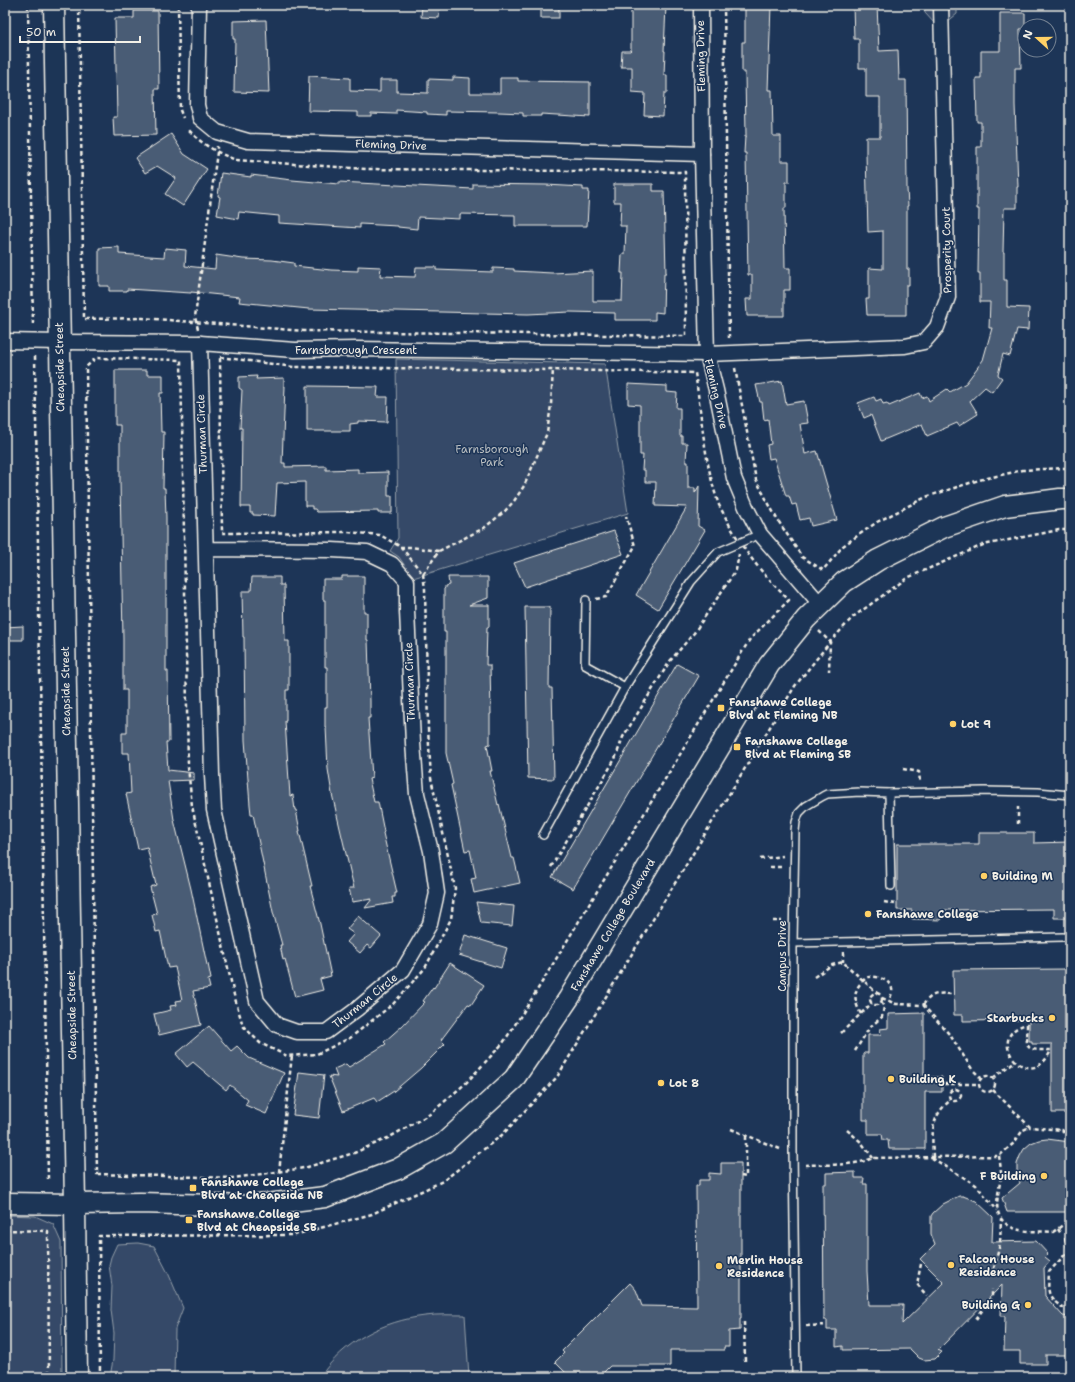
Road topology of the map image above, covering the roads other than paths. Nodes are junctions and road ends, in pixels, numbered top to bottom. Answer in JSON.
{"nodes":[{"id":1,"x":54,"y":5,"type":"edge"},
{"id":2,"x":199,"y":5,"type":"edge"},
{"id":3,"x":701,"y":5,"type":"edge"},
{"id":4,"x":941,"y":5,"type":"edge"},
{"id":5,"x":702,"y":154,"type":"junction"},
{"id":6,"x":199,"y":336,"type":"junction"},
{"id":7,"x":5,"y":341,"type":"edge"},
{"id":8,"x":60,"y":342,"type":"junction"},
{"id":9,"x":707,"y":354,"type":"junction"},
{"id":10,"x":1070,"y":499,"type":"edge"},
{"id":11,"x":760,"y":534,"type":"junction"},
{"id":12,"x":206,"y":549,"type":"junction"},
{"id":13,"x":586,"y":600,"type":"road end"},
{"id":14,"x":821,"y":605,"type":"junction"},
{"id":15,"x":625,"y":687,"type":"junction"},
{"id":16,"x":889,"y":793,"type":"junction"},
{"id":17,"x":1070,"y":795,"type":"edge"},
{"id":18,"x":543,"y":835,"type":"dead end"},
{"id":19,"x":891,"y":886,"type":"dead end"},
{"id":20,"x":1063,"y":937,"type":"dead end"},
{"id":21,"x":793,"y":943,"type":"junction"},
{"id":22,"x":5,"y":1203,"type":"edge"},
{"id":23,"x":75,"y":1204,"type":"junction"},
{"id":24,"x":77,"y":1377,"type":"edge"},
{"id":25,"x":796,"y":1377,"type":"edge"}],
"edges":[{"from":1,"to":8,"type":"street","name":"Cheapside Street"},
{"from":2,"to":5,"type":"street","name":"Fleming Drive"},
{"from":3,"to":5,"type":"street","name":"Fleming Drive"},
{"from":4,"to":9,"type":"street","name":"Prosperity Court"},
{"from":5,"to":9,"type":"street","name":"Fleming Drive"},
{"from":6,"to":8,"type":"street","name":"Farnsborough Crescent"},
{"from":6,"to":9,"type":"street","name":"Farnsborough Crescent"},
{"from":6,"to":12,"type":"street","name":"Thurman Circle"},
{"from":7,"to":8,"type":"street","name":"Farnsborough Crescent"},
{"from":8,"to":23,"type":"street","name":"Cheapside Street"},
{"from":9,"to":11,"type":"street","name":"Fleming Drive"},
{"from":10,"to":14,"type":"street","name":"Fanshawe College Boulevard"},
{"from":11,"to":14,"type":"street","name":"Fleming Drive"},
{"from":11,"to":15,"type":"lane"},
{"from":12,"to":12,"type":"street","name":"Thurman Circle"},
{"from":13,"to":15,"type":"lane"},
{"from":14,"to":23,"type":"street","name":"Fanshawe College Boulevard"},
{"from":15,"to":18,"type":"lane"},
{"from":16,"to":17,"type":"lane","name":"Campus Drive"},
{"from":16,"to":19,"type":"lane"},
{"from":16,"to":21,"type":"lane","name":"Campus Drive"},
{"from":20,"to":21,"type":"lane"},
{"from":21,"to":25,"type":"lane","name":"Campus Drive"},
{"from":22,"to":23,"type":"street","name":"Fanshawe College Boulevard"},
{"from":23,"to":24,"type":"street","name":"Cheapside Street"}]}
